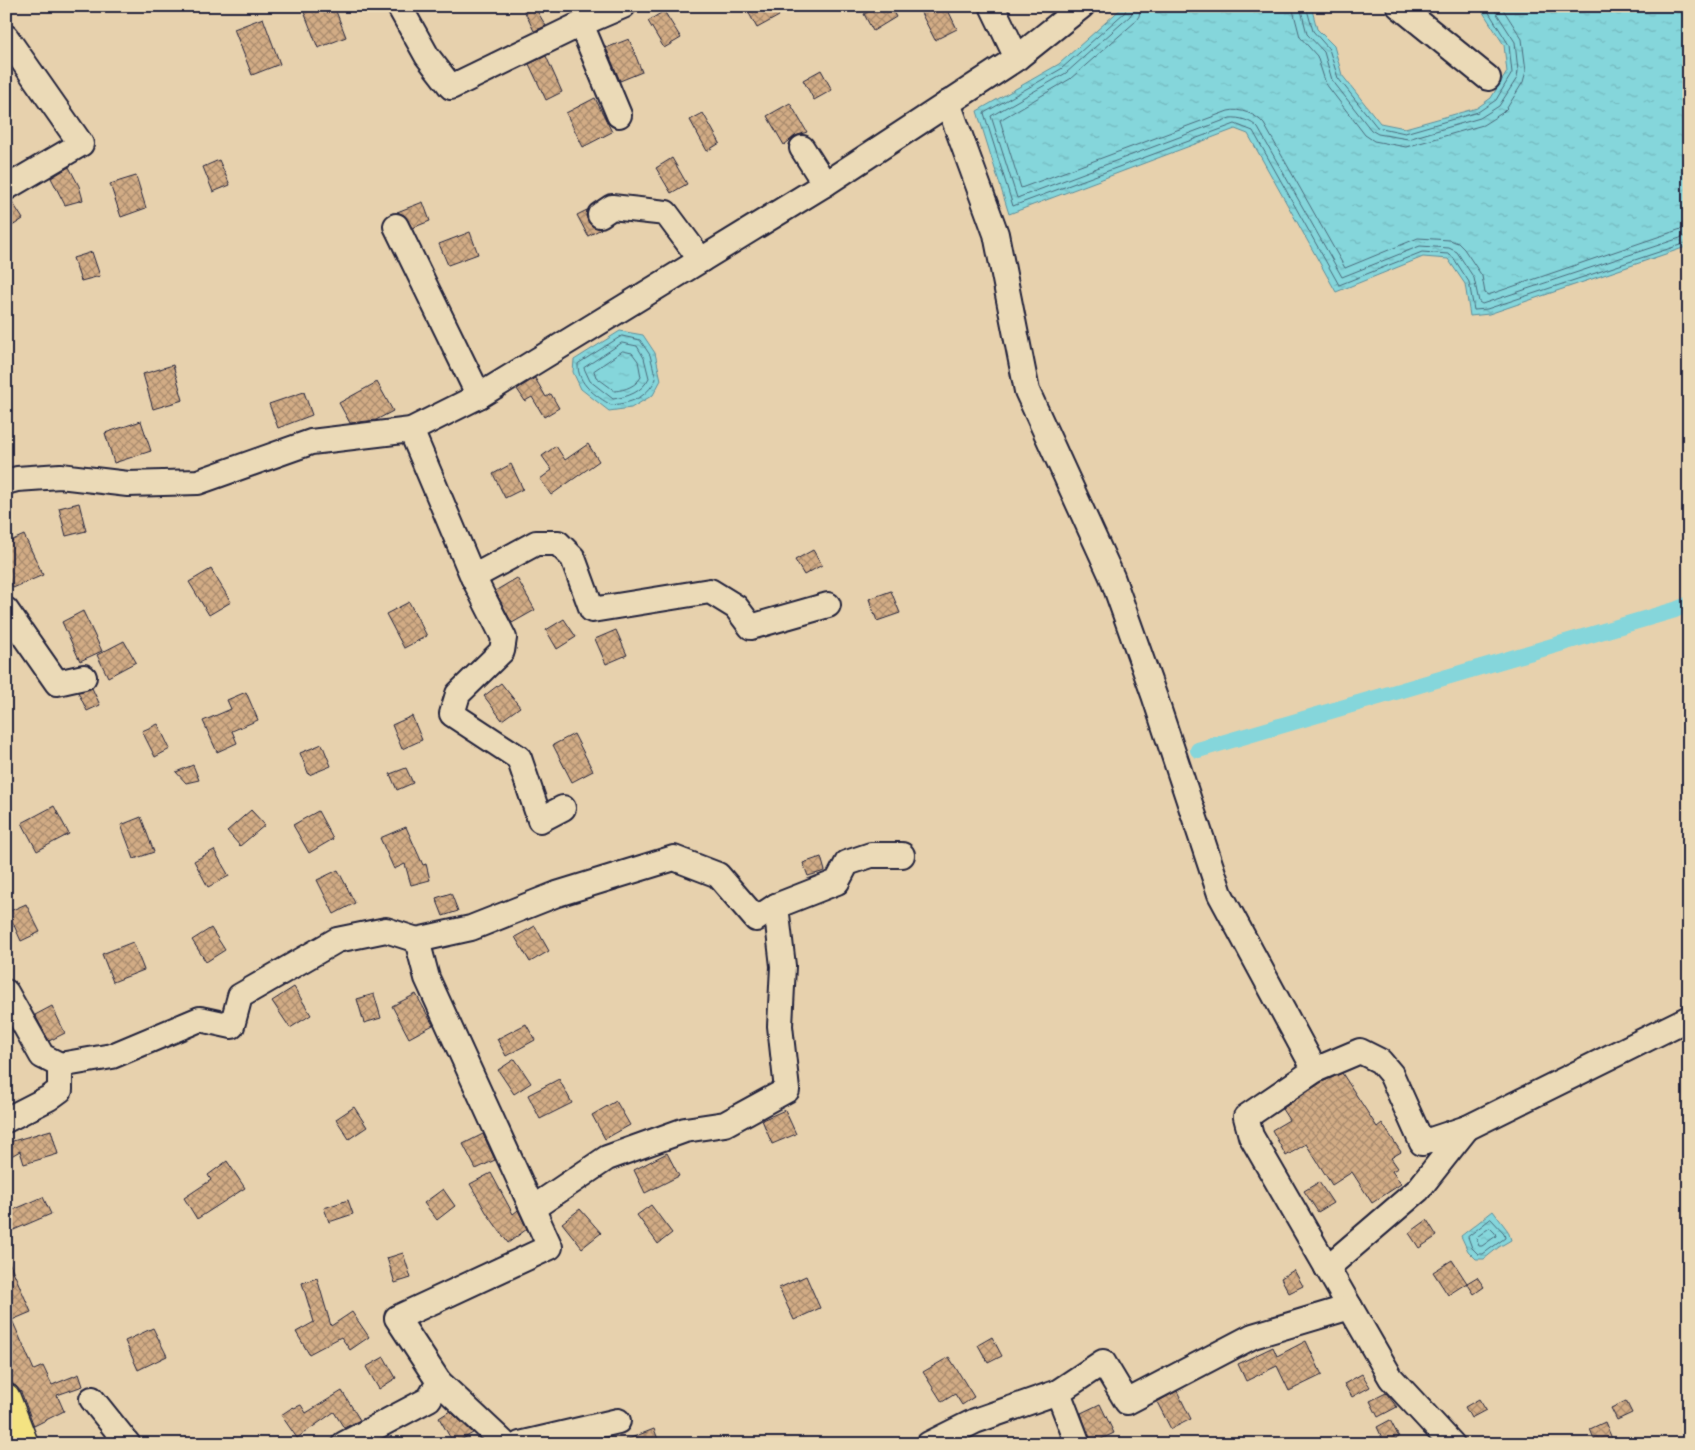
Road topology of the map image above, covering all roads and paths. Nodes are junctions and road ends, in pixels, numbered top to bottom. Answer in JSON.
{"nodes":[{"id":1,"x":399,"y":6,"type":"edge"},
{"id":2,"x":622,"y":6,"type":"edge"},
{"id":3,"x":992,"y":6,"type":"edge"},
{"id":4,"x":1082,"y":6,"type":"edge"},
{"id":5,"x":1399,"y":6,"type":"edge"},
{"id":6,"x":580,"y":24,"type":"junction"},
{"id":7,"x":6,"y":37,"type":"edge"},
{"id":8,"x":1017,"y":58,"type":"junction"},
{"id":9,"x":1488,"y":78,"type":"dead end"},
{"id":10,"x":948,"y":103,"type":"junction"},
{"id":11,"x":619,"y":115,"type":"dead end"},
{"id":12,"x":802,"y":148,"type":"dead end"},
{"id":13,"x":825,"y":184,"type":"junction"},
{"id":14,"x":6,"y":188,"type":"edge"},
{"id":15,"x":600,"y":215,"type":"dead end"},
{"id":16,"x":396,"y":226,"type":"dead end"},
{"id":17,"x":701,"y":260,"type":"junction"},
{"id":18,"x":479,"y":396,"type":"junction"},
{"id":19,"x":411,"y":430,"type":"junction"},
{"id":20,"x":6,"y":482,"type":"edge"},
{"id":21,"x":473,"y":577,"type":"junction"},
{"id":22,"x":828,"y":605,"type":"dead end"},
{"id":23,"x":6,"y":610,"type":"edge"},
{"id":24,"x":84,"y":677,"type":"dead end"},
{"id":25,"x":563,"y":808,"type":"dead end"},
{"id":26,"x":902,"y":855,"type":"dead end"},
{"id":27,"x":776,"y":906,"type":"junction"},
{"id":28,"x":417,"y":940,"type":"junction"},
{"id":29,"x":6,"y":992,"type":"edge"},
{"id":30,"x":1689,"y":1018,"type":"edge"},
{"id":31,"x":60,"y":1065,"type":"junction"},
{"id":32,"x":1315,"y":1070,"type":"junction"},
{"id":33,"x":6,"y":1120,"type":"edge"},
{"id":34,"x":1467,"y":1128,"type":"junction"},
{"id":35,"x":533,"y":1208,"type":"junction"},
{"id":36,"x":1327,"y":1268,"type":"junction"},
{"id":37,"x":1350,"y":1308,"type":"junction"},
{"id":38,"x":439,"y":1382,"type":"junction"},
{"id":39,"x":1058,"y":1392,"type":"junction"},
{"id":40,"x":6,"y":1398,"type":"edge"},
{"id":41,"x":92,"y":1399,"type":"dead end"},
{"id":42,"x":618,"y":1421,"type":"dead end"},
{"id":43,"x":24,"y":1444,"type":"edge"},
{"id":44,"x":128,"y":1444,"type":"edge"},
{"id":45,"x":344,"y":1444,"type":"edge"},
{"id":46,"x":505,"y":1444,"type":"edge"},
{"id":47,"x":520,"y":1444,"type":"edge"},
{"id":48,"x":930,"y":1444,"type":"edge"},
{"id":49,"x":1078,"y":1444,"type":"edge"},
{"id":50,"x":1452,"y":1444,"type":"edge"}],
"edges":[{"from":1,"to":6,"type":"street"},
{"from":2,"to":6,"type":"street"},
{"from":3,"to":8,"type":"street"},
{"from":4,"to":8,"type":"street"},
{"from":5,"to":9,"type":"street"},
{"from":6,"to":11,"type":"street"},
{"from":7,"to":14,"type":"street"},
{"from":8,"to":10,"type":"street"},
{"from":10,"to":13,"type":"street"},
{"from":10,"to":32,"type":"street"},
{"from":12,"to":13,"type":"street"},
{"from":13,"to":17,"type":"street"},
{"from":15,"to":17,"type":"street"},
{"from":16,"to":18,"type":"street"},
{"from":17,"to":18,"type":"street"},
{"from":18,"to":19,"type":"street"},
{"from":19,"to":20,"type":"street"},
{"from":19,"to":21,"type":"street"},
{"from":21,"to":22,"type":"street"},
{"from":21,"to":25,"type":"street"},
{"from":23,"to":24,"type":"street"},
{"from":26,"to":27,"type":"street"},
{"from":27,"to":28,"type":"street"},
{"from":27,"to":35,"type":"street"},
{"from":28,"to":31,"type":"street"},
{"from":28,"to":35,"type":"street"},
{"from":29,"to":31,"type":"street"},
{"from":30,"to":34,"type":"street"},
{"from":31,"to":33,"type":"street"},
{"from":32,"to":34,"type":"street"},
{"from":32,"to":36,"type":"street"},
{"from":34,"to":36,"type":"street"},
{"from":35,"to":38,"type":"street"},
{"from":36,"to":37,"type":"street"},
{"from":37,"to":39,"type":"street"},
{"from":37,"to":50,"type":"street"},
{"from":38,"to":45,"type":"street"},
{"from":38,"to":46,"type":"street"},
{"from":39,"to":48,"type":"street"},
{"from":39,"to":49,"type":"street"},
{"from":40,"to":43,"type":"main road"},
{"from":41,"to":44,"type":"street"},
{"from":42,"to":47,"type":"street"}]}
